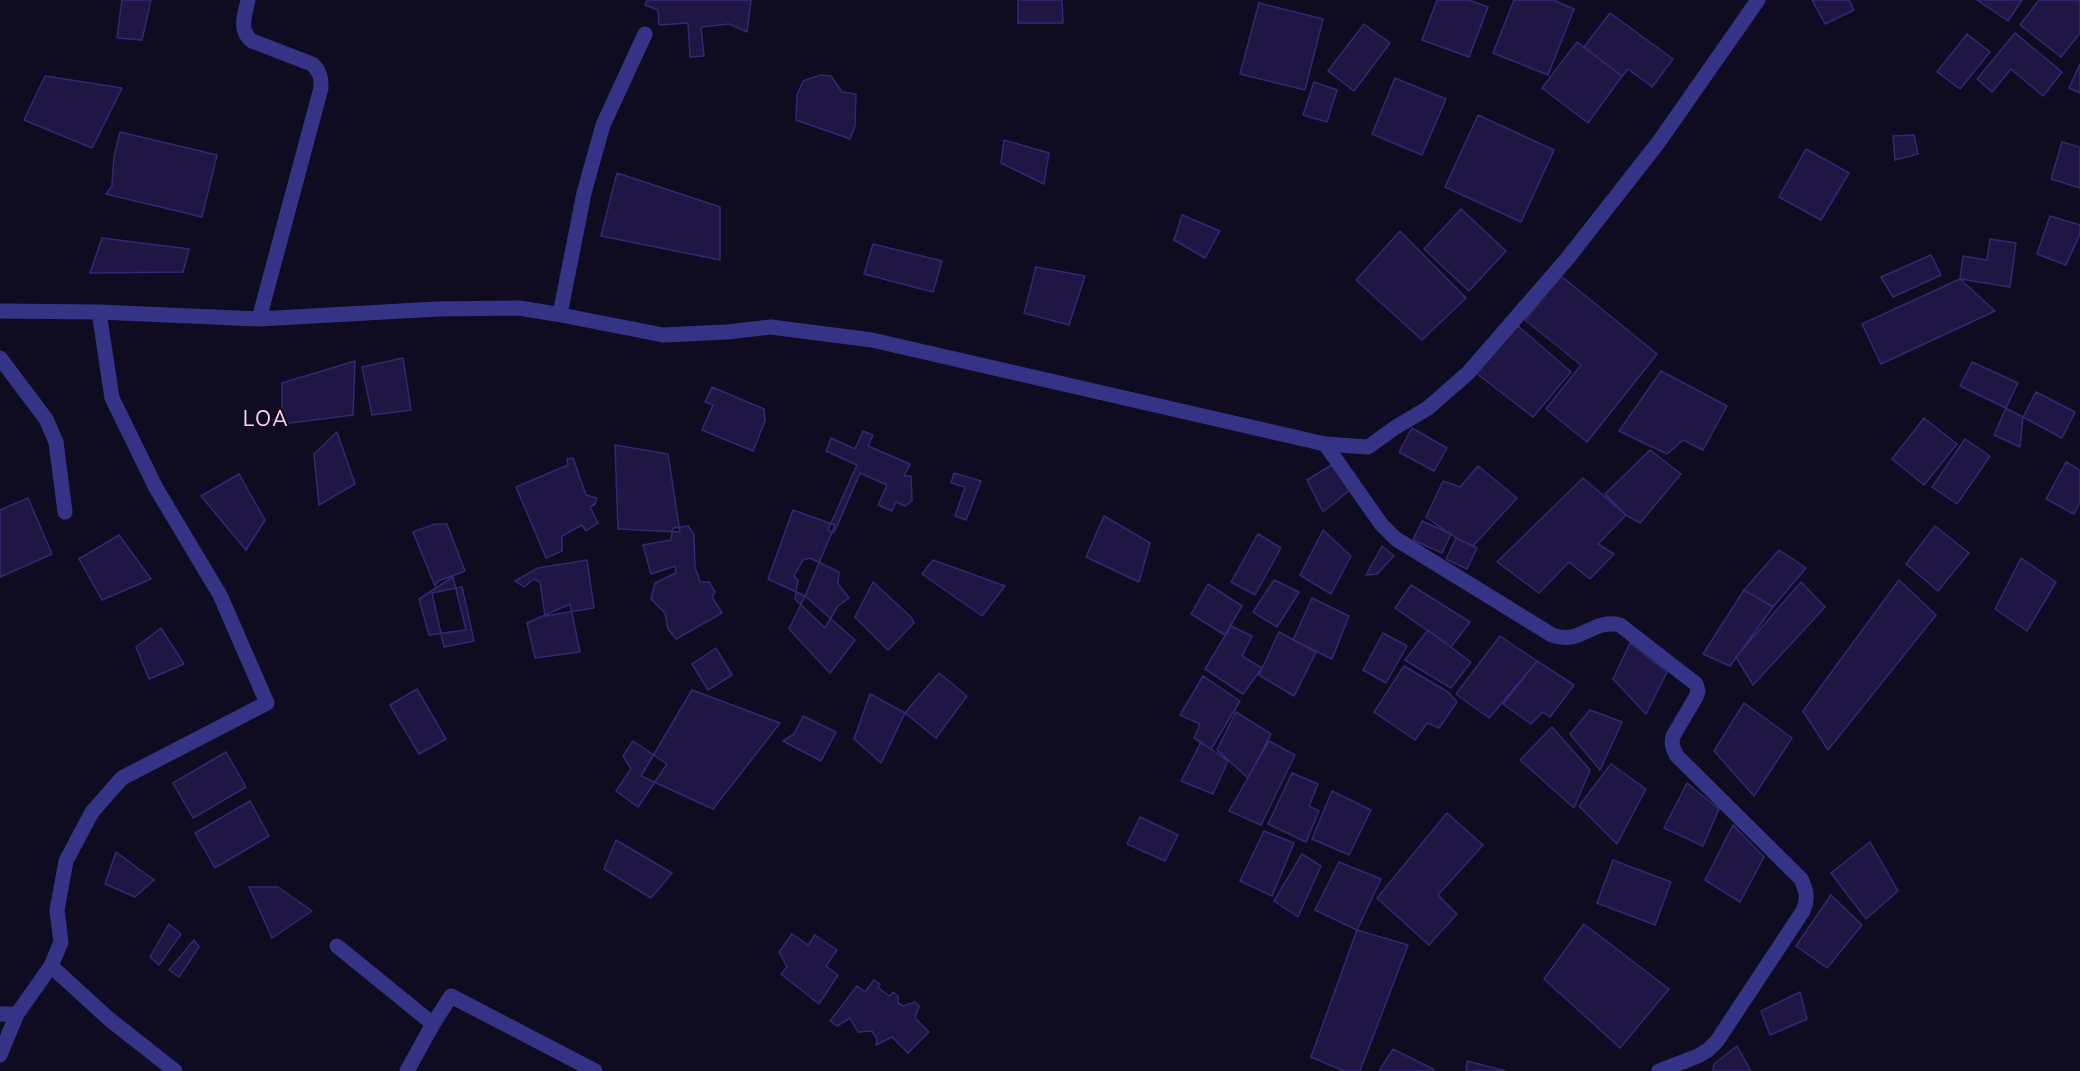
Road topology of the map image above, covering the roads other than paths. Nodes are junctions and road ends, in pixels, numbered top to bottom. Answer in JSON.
{"nodes":[{"id":1,"x":248,"y":0,"type":"edge"},
{"id":2,"x":1758,"y":0,"type":"edge"},
{"id":3,"x":645,"y":34,"type":"dead end"},
{"id":4,"x":0,"y":311,"type":"edge"},
{"id":5,"x":99,"y":312,"type":"junction"},
{"id":6,"x":560,"y":314,"type":"junction"},
{"id":7,"x":259,"y":319,"type":"junction"},
{"id":8,"x":0,"y":358,"type":"edge"},
{"id":9,"x":1325,"y":444,"type":"junction"},
{"id":10,"x":65,"y":512,"type":"dead end"},
{"id":11,"x":338,"y":946,"type":"dead end"},
{"id":12,"x":51,"y":966,"type":"junction"},
{"id":13,"x":0,"y":1014,"type":"edge"},
{"id":14,"x":17,"y":1014,"type":"junction"},
{"id":15,"x":433,"y":1024,"type":"junction"},
{"id":16,"x":0,"y":1055,"type":"edge"},
{"id":17,"x":175,"y":1071,"type":"edge"},
{"id":18,"x":407,"y":1071,"type":"edge"},
{"id":19,"x":595,"y":1071,"type":"edge"},
{"id":20,"x":1659,"y":1071,"type":"edge"}],
"edges":[{"from":1,"to":7,"type":"street"},
{"from":2,"to":9,"type":"street"},
{"from":3,"to":6,"type":"street"},
{"from":4,"to":5,"type":"street"},
{"from":5,"to":7,"type":"street"},
{"from":5,"to":12,"type":"street"},
{"from":6,"to":7,"type":"street"},
{"from":6,"to":9,"type":"street"},
{"from":8,"to":10,"type":"street"},
{"from":9,"to":20,"type":"street"},
{"from":11,"to":15,"type":"street"},
{"from":12,"to":14,"type":"street"},
{"from":12,"to":17,"type":"street"},
{"from":13,"to":14,"type":"street"},
{"from":14,"to":16,"type":"street"},
{"from":15,"to":18,"type":"street"},
{"from":15,"to":19,"type":"street"}]}
